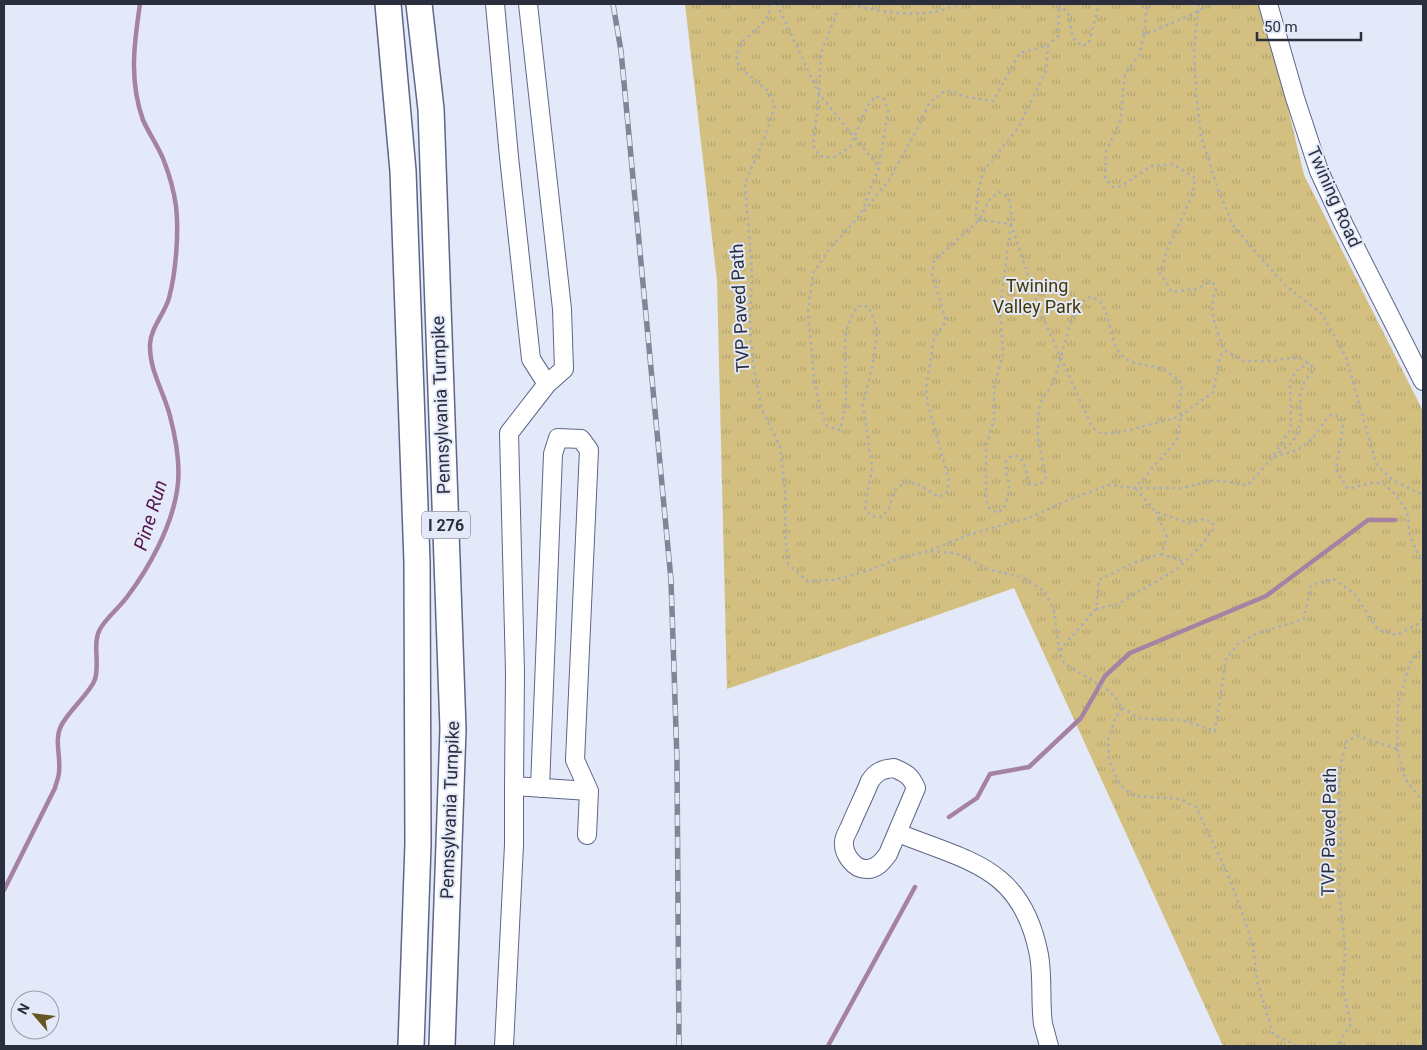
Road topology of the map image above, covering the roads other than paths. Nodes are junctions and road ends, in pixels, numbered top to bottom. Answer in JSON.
{"nodes":[{"id":1,"x":388,"y":4,"type":"edge"},
{"id":2,"x":419,"y":4,"type":"edge"},
{"id":3,"x":495,"y":4,"type":"edge"},
{"id":4,"x":528,"y":4,"type":"edge"},
{"id":5,"x":1268,"y":4,"type":"edge"},
{"id":6,"x":1423,"y":381,"type":"edge"},
{"id":7,"x":547,"y":384,"type":"junction"},
{"id":8,"x":514,"y":786,"type":"junction"},
{"id":9,"x":540,"y":788,"type":"junction"},
{"id":10,"x":589,"y":791,"type":"junction"},
{"id":11,"x":898,"y":833,"type":"junction"},
{"id":12,"x":587,"y":836,"type":"dead end"},
{"id":13,"x":411,"y":1046,"type":"edge"},
{"id":14,"x":442,"y":1046,"type":"edge"},
{"id":15,"x":504,"y":1046,"type":"edge"},
{"id":16,"x":1049,"y":1046,"type":"edge"}],
"edges":[{"from":1,"to":13,"type":"highway","name":"Pennsylvania Turnpike","number":"I 276"},
{"from":2,"to":14,"type":"highway","name":"Pennsylvania Turnpike","number":"I 276"},
{"from":3,"to":7,"type":"street"},
{"from":4,"to":7,"type":"street"},
{"from":5,"to":6,"type":"street","name":"Twining Road"},
{"from":7,"to":8,"type":"street"},
{"from":8,"to":9,"type":"street"},
{"from":8,"to":15,"type":"street"},
{"from":9,"to":10,"type":"street"},
{"from":9,"to":10,"type":"street"},
{"from":10,"to":12,"type":"street"},
{"from":11,"to":11,"type":"street"},
{"from":11,"to":16,"type":"street"}]}
